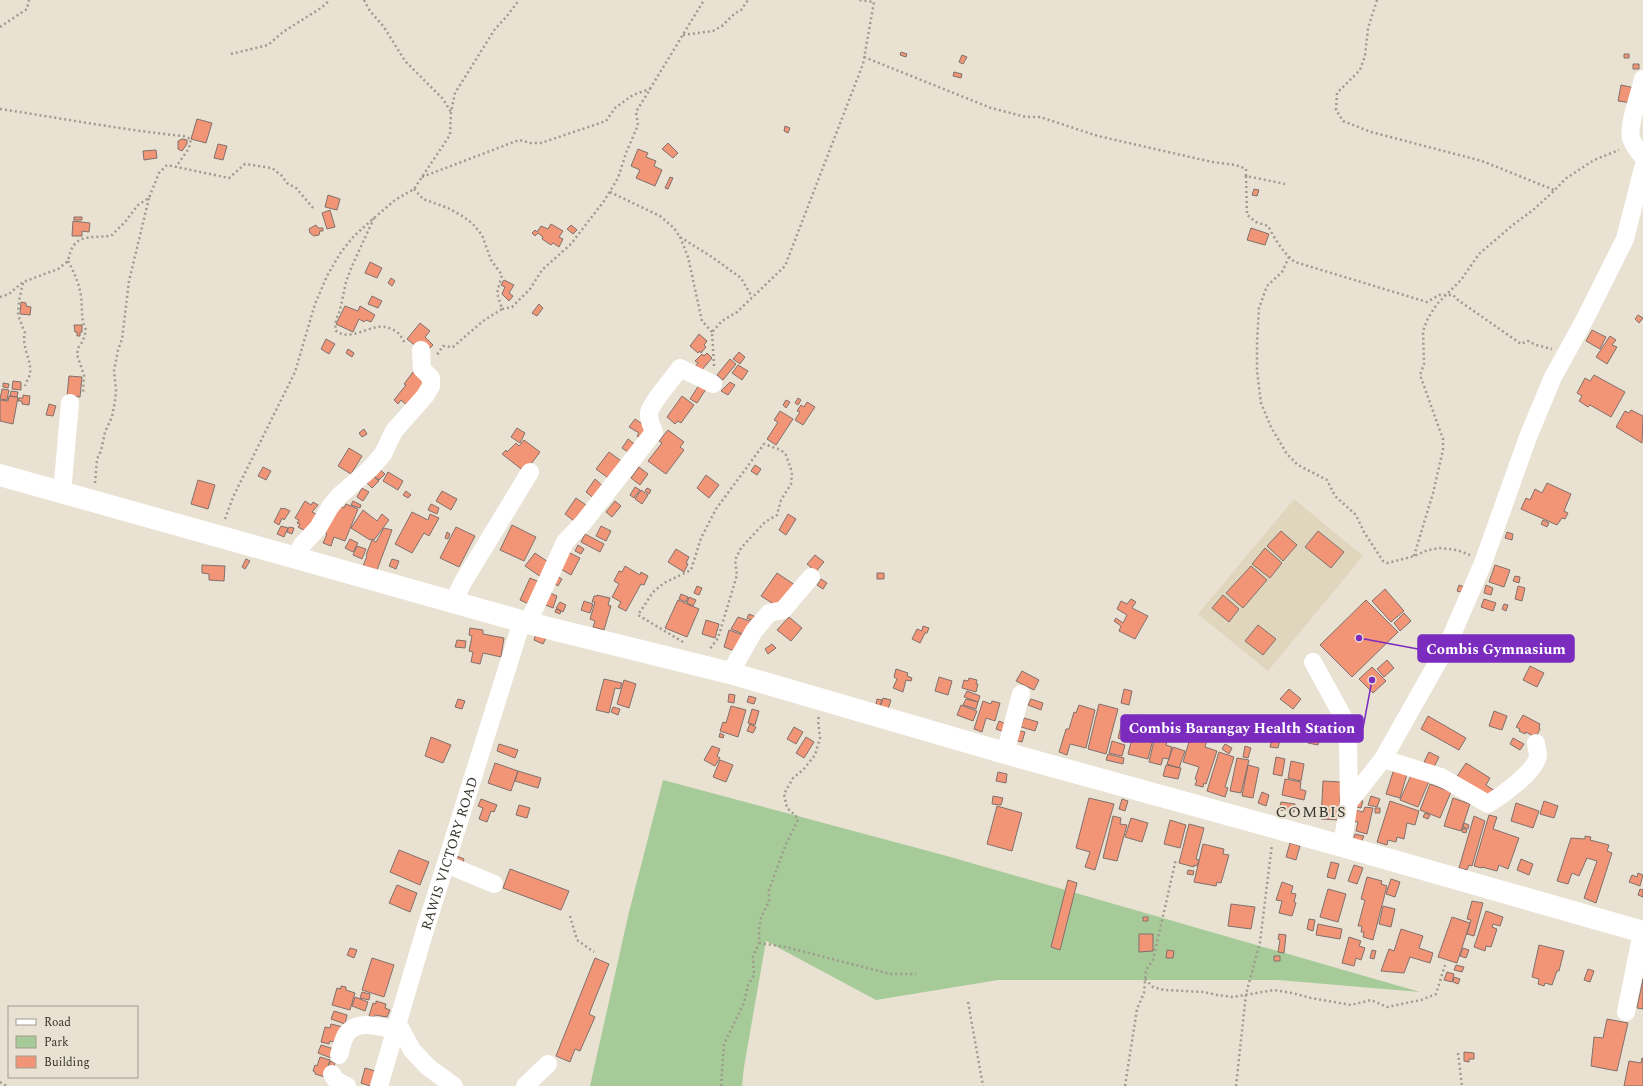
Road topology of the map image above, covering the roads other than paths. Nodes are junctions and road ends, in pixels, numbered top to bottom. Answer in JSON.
{"nodes":[{"id":1,"x":1643,"y":78,"type":"edge"},
{"id":2,"x":1639,"y":152,"type":"edge"},
{"id":3,"x":1643,"y":168,"type":"edge"},
{"id":4,"x":1638,"y":213,"type":"edge"},
{"id":5,"x":421,"y":353,"type":"road end"},
{"id":6,"x":713,"y":384,"type":"road end"},
{"id":7,"x":70,"y":403,"type":"road end"},
{"id":8,"x":530,"y":472,"type":"dead end"},
{"id":9,"x":0,"y":475,"type":"edge"},
{"id":10,"x":62,"y":493,"type":"junction"},
{"id":11,"x":295,"y":558,"type":"junction"},
{"id":12,"x":811,"y":577,"type":"dead end"},
{"id":13,"x":453,"y":602,"type":"junction"},
{"id":14,"x":525,"y":622,"type":"junction"},
{"id":15,"x":1313,"y":662,"type":"dead end"},
{"id":16,"x":730,"y":674,"type":"junction"},
{"id":17,"x":1021,"y":694,"type":"dead end"},
{"id":18,"x":1536,"y":743,"type":"dead end"},
{"id":19,"x":1005,"y":753,"type":"junction"},
{"id":20,"x":1383,"y":759,"type":"junction"},
{"id":21,"x":1349,"y":802,"type":"junction"},
{"id":22,"x":1342,"y":846,"type":"junction"},
{"id":23,"x":446,"y":864,"type":"junction"},
{"id":24,"x":494,"y":884,"type":"dead end"},
{"id":25,"x":1642,"y":932,"type":"edge"},
{"id":26,"x":1626,"y":1012,"type":"dead end"},
{"id":27,"x":396,"y":1027,"type":"junction"},
{"id":28,"x":339,"y":1055,"type":"dead end"},
{"id":29,"x":548,"y":1064,"type":"dead end"},
{"id":30,"x":332,"y":1074,"type":"dead end"},
{"id":31,"x":381,"y":1084,"type":"edge"},
{"id":32,"x":347,"y":1086,"type":"edge"},
{"id":33,"x":454,"y":1086,"type":"edge"},
{"id":34,"x":525,"y":1086,"type":"edge"}],
"edges":[{"from":1,"to":2,"type":"street"},
{"from":3,"to":4,"type":"street"},
{"from":4,"to":20,"type":"street"},
{"from":5,"to":11,"type":"street"},
{"from":6,"to":14,"type":"street","name":"RAWIS VICTORY ROAD"},
{"from":7,"to":10,"type":"street"},
{"from":8,"to":13,"type":"street"},
{"from":9,"to":10,"type":"main road"},
{"from":10,"to":11,"type":"main road"},
{"from":11,"to":13,"type":"main road"},
{"from":12,"to":16,"type":"street"},
{"from":13,"to":14,"type":"main road"},
{"from":14,"to":16,"type":"main road"},
{"from":14,"to":23,"type":"street","name":"RAWIS VICTORY ROAD"},
{"from":15,"to":21,"type":"street"},
{"from":16,"to":19,"type":"main road"},
{"from":17,"to":19,"type":"street"},
{"from":18,"to":20,"type":"street"},
{"from":19,"to":22,"type":"main road"},
{"from":20,"to":21,"type":"street"},
{"from":21,"to":22,"type":"street"},
{"from":22,"to":25,"type":"main road"},
{"from":23,"to":24,"type":"street"},
{"from":23,"to":27,"type":"street","name":"RAWIS VICTORY ROAD"},
{"from":25,"to":26,"type":"street"},
{"from":27,"to":28,"type":"street"},
{"from":27,"to":31,"type":"street","name":"RAWIS VICTORY ROAD"},
{"from":27,"to":33,"type":"street"},
{"from":29,"to":34,"type":"street"},
{"from":30,"to":32,"type":"street"}]}
